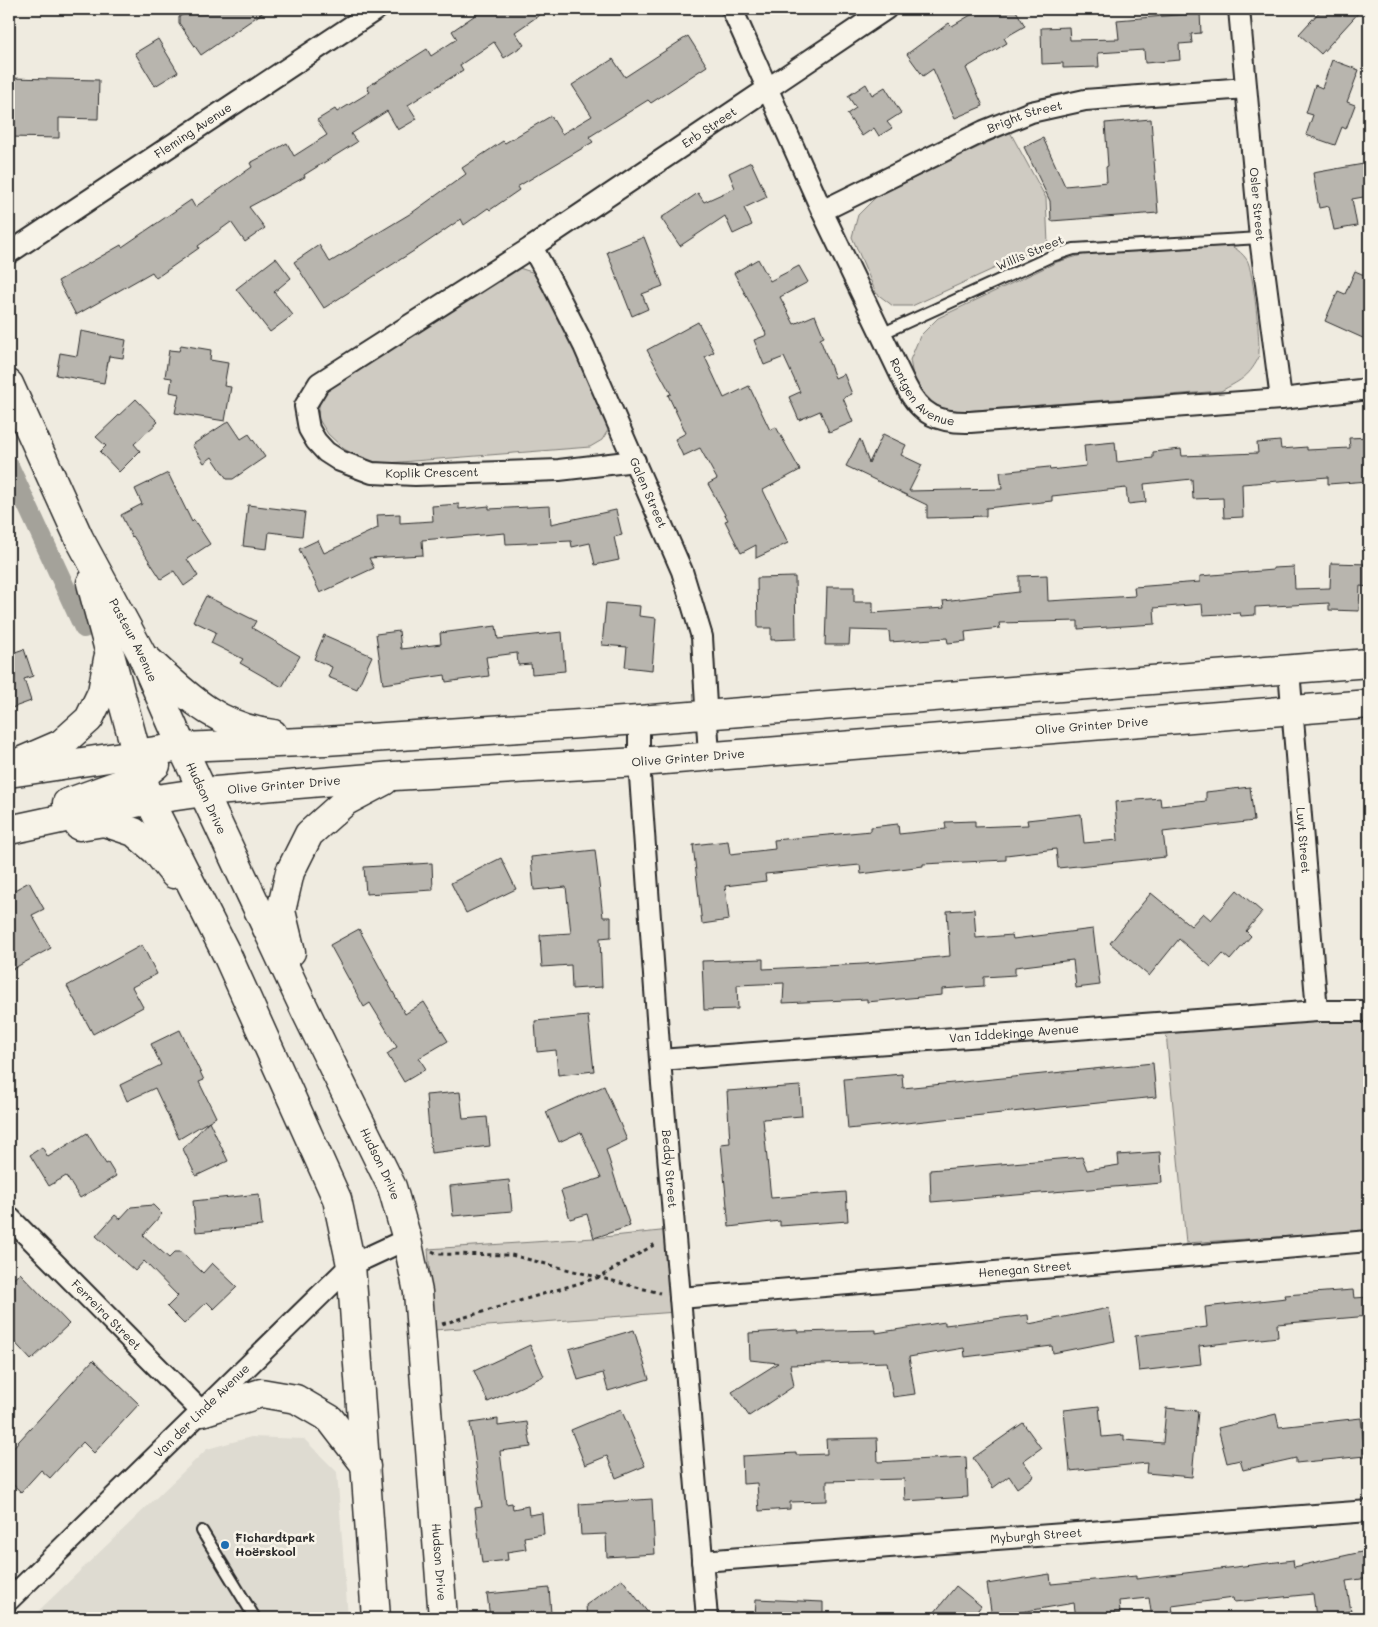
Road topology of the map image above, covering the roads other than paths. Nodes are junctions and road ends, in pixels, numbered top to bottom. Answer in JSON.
{"nodes":[{"id":1,"x":377,"y":9,"type":"edge"},
{"id":2,"x":732,"y":9,"type":"edge"},
{"id":3,"x":886,"y":9,"type":"edge"},
{"id":4,"x":1239,"y":9,"type":"edge"},
{"id":5,"x":767,"y":88,"type":"junction"},
{"id":6,"x":1246,"y":88,"type":"junction"},
{"id":7,"x":822,"y":210,"type":"junction"},
{"id":8,"x":1260,"y":238,"type":"junction"},
{"id":9,"x":532,"y":247,"type":"junction"},
{"id":10,"x":9,"y":253,"type":"edge"},
{"id":11,"x":882,"y":334,"type":"junction"},
{"id":12,"x":9,"y":384,"type":"edge"},
{"id":13,"x":1369,"y":390,"type":"edge"},
{"id":14,"x":1281,"y":399,"type":"junction"},
{"id":15,"x":635,"y":460,"type":"junction"},
{"id":16,"x":79,"y":538,"type":"junction"},
{"id":17,"x":109,"y":651,"type":"junction"},
{"id":18,"x":141,"y":653,"type":"junction"},
{"id":19,"x":1369,"y":662,"type":"edge"},
{"id":20,"x":1289,"y":670,"type":"junction"},
{"id":21,"x":1369,"y":704,"type":"edge"},
{"id":22,"x":1292,"y":711,"type":"junction"},
{"id":23,"x":707,"y":714,"type":"junction"},
{"id":24,"x":638,"y":720,"type":"junction"},
{"id":25,"x":326,"y":740,"type":"junction"},
{"id":26,"x":182,"y":747,"type":"junction"},
{"id":27,"x":709,"y":756,"type":"junction"},
{"id":28,"x":639,"y":762,"type":"junction"},
{"id":29,"x":9,"y":766,"type":"edge"},
{"id":30,"x":9,"y":773,"type":"edge"},
{"id":31,"x":143,"y":776,"type":"junction"},
{"id":32,"x":394,"y":776,"type":"junction"},
{"id":33,"x":204,"y":792,"type":"junction"},
{"id":34,"x":9,"y":823,"type":"edge"},
{"id":35,"x":9,"y":830,"type":"edge"},
{"id":36,"x":9,"y":835,"type":"edge"},
{"id":37,"x":228,"y":957,"type":"junction"},
{"id":38,"x":305,"y":1010,"type":"junction"},
{"id":39,"x":1317,"y":1011,"type":"junction"},
{"id":40,"x":1369,"y":1011,"type":"edge"},
{"id":41,"x":660,"y":1060,"type":"junction"},
{"id":42,"x":9,"y":1217,"type":"edge"},
{"id":43,"x":407,"y":1239,"type":"junction"},
{"id":44,"x":1369,"y":1241,"type":"edge"},
{"id":45,"x":351,"y":1265,"type":"junction"},
{"id":46,"x":680,"y":1298,"type":"junction"},
{"id":47,"x":202,"y":1412,"type":"junction"},
{"id":48,"x":366,"y":1466,"type":"junction"},
{"id":49,"x":1369,"y":1511,"type":"edge"},
{"id":50,"x":202,"y":1531,"type":"dead end"},
{"id":51,"x":702,"y":1561,"type":"junction"},
{"id":52,"x":9,"y":1600,"type":"edge"},
{"id":53,"x":255,"y":1618,"type":"edge"},
{"id":54,"x":376,"y":1618,"type":"edge"},
{"id":55,"x":443,"y":1618,"type":"edge"},
{"id":56,"x":707,"y":1618,"type":"edge"}],
"edges":[{"from":1,"to":10,"type":"street","name":"Fleming Avenue"},
{"from":2,"to":5,"type":"street","name":"Rontgen Avenue"},
{"from":3,"to":5,"type":"street","name":"Erb Street"},
{"from":4,"to":6,"type":"street","name":"Osler Street"},
{"from":5,"to":7,"type":"street","name":"Rontgen Avenue"},
{"from":5,"to":9,"type":"street","name":"Erb Street"},
{"from":6,"to":7,"type":"street","name":"Bright Street"},
{"from":6,"to":8,"type":"street","name":"Osler Street"},
{"from":7,"to":11,"type":"street","name":"Rontgen Avenue"},
{"from":8,"to":11,"type":"lane","name":"Willis Street"},
{"from":8,"to":14,"type":"street","name":"Osler Street"},
{"from":9,"to":15,"type":"street","name":"Galen Street"},
{"from":9,"to":15,"type":"street","name":"Koplik Crescent"},
{"from":11,"to":14,"type":"street","name":"Rontgen Avenue"},
{"from":12,"to":16,"type":"street","name":"Pasteur Avenue"},
{"from":13,"to":14,"type":"street","name":"Rontgen Avenue"},
{"from":15,"to":23,"type":"street","name":"Galen Street"},
{"from":16,"to":17,"type":"street","name":"Pasteur Avenue"},
{"from":16,"to":18,"type":"street","name":"Pasteur Avenue"},
{"from":17,"to":29,"type":"street"},
{"from":17,"to":31,"type":"street","name":"Pasteur Avenue"},
{"from":18,"to":25,"type":"street"},
{"from":18,"to":26,"type":"street","name":"Pasteur Avenue"},
{"from":19,"to":20,"type":"street","name":"Olive Grinter Drive"},
{"from":20,"to":22,"type":"street","name":"Luyt Street"},
{"from":20,"to":23,"type":"street","name":"Olive Grinter Drive"},
{"from":21,"to":22,"type":"street","name":"Olive Grinter Drive"},
{"from":22,"to":27,"type":"street","name":"Olive Grinter Drive"},
{"from":22,"to":39,"type":"street","name":"Luyt Street"},
{"from":23,"to":24,"type":"street","name":"Olive Grinter Drive"},
{"from":23,"to":27,"type":"street","name":"Galen Street"},
{"from":24,"to":25,"type":"street","name":"Olive Grinter Drive"},
{"from":24,"to":28,"type":"street","name":"Beddy Street"},
{"from":25,"to":26,"type":"street","name":"Olive Grinter Drive"},
{"from":26,"to":31,"type":"street","name":"Olive Grinter Drive"},
{"from":26,"to":33,"type":"street","name":"Hudson Drive"},
{"from":27,"to":28,"type":"street","name":"Olive Grinter Drive"},
{"from":28,"to":32,"type":"street","name":"Olive Grinter Drive"},
{"from":28,"to":41,"type":"street","name":"Beddy Street"},
{"from":30,"to":31,"type":"street","name":"Olive Grinter Drive"},
{"from":31,"to":33,"type":"street","name":"Olive Grinter Drive"},
{"from":31,"to":34,"type":"street"},
{"from":31,"to":35,"type":"street","name":"Olive Grinter Drive"},
{"from":31,"to":37,"type":"street"},
{"from":32,"to":33,"type":"street","name":"Olive Grinter Drive"},
{"from":32,"to":38,"type":"street"},
{"from":33,"to":38,"type":"street","name":"Hudson Drive"},
{"from":36,"to":37,"type":"street"},
{"from":37,"to":45,"type":"street"},
{"from":38,"to":43,"type":"street","name":"Hudson Drive"},
{"from":39,"to":40,"type":"street","name":"Van Iddekinge Avenue"},
{"from":39,"to":41,"type":"street","name":"Van Iddekinge Avenue"},
{"from":41,"to":46,"type":"street","name":"Beddy Street"},
{"from":42,"to":47,"type":"street","name":"Ferreira Street"},
{"from":43,"to":45,"type":"street","name":"Van der Linde Avenue"},
{"from":43,"to":55,"type":"street","name":"Hudson Drive"},
{"from":44,"to":46,"type":"street","name":"Henegan Street"},
{"from":45,"to":47,"type":"street","name":"Van der Linde Avenue"},
{"from":45,"to":48,"type":"street"},
{"from":46,"to":51,"type":"street","name":"Beddy Street"},
{"from":47,"to":48,"type":"street"},
{"from":47,"to":52,"type":"street","name":"Van der Linde Avenue"},
{"from":48,"to":54,"type":"street"},
{"from":49,"to":51,"type":"street","name":"Myburgh Street"},
{"from":50,"to":53,"type":"lane"},
{"from":51,"to":56,"type":"street","name":"Beddy Street"}]}
